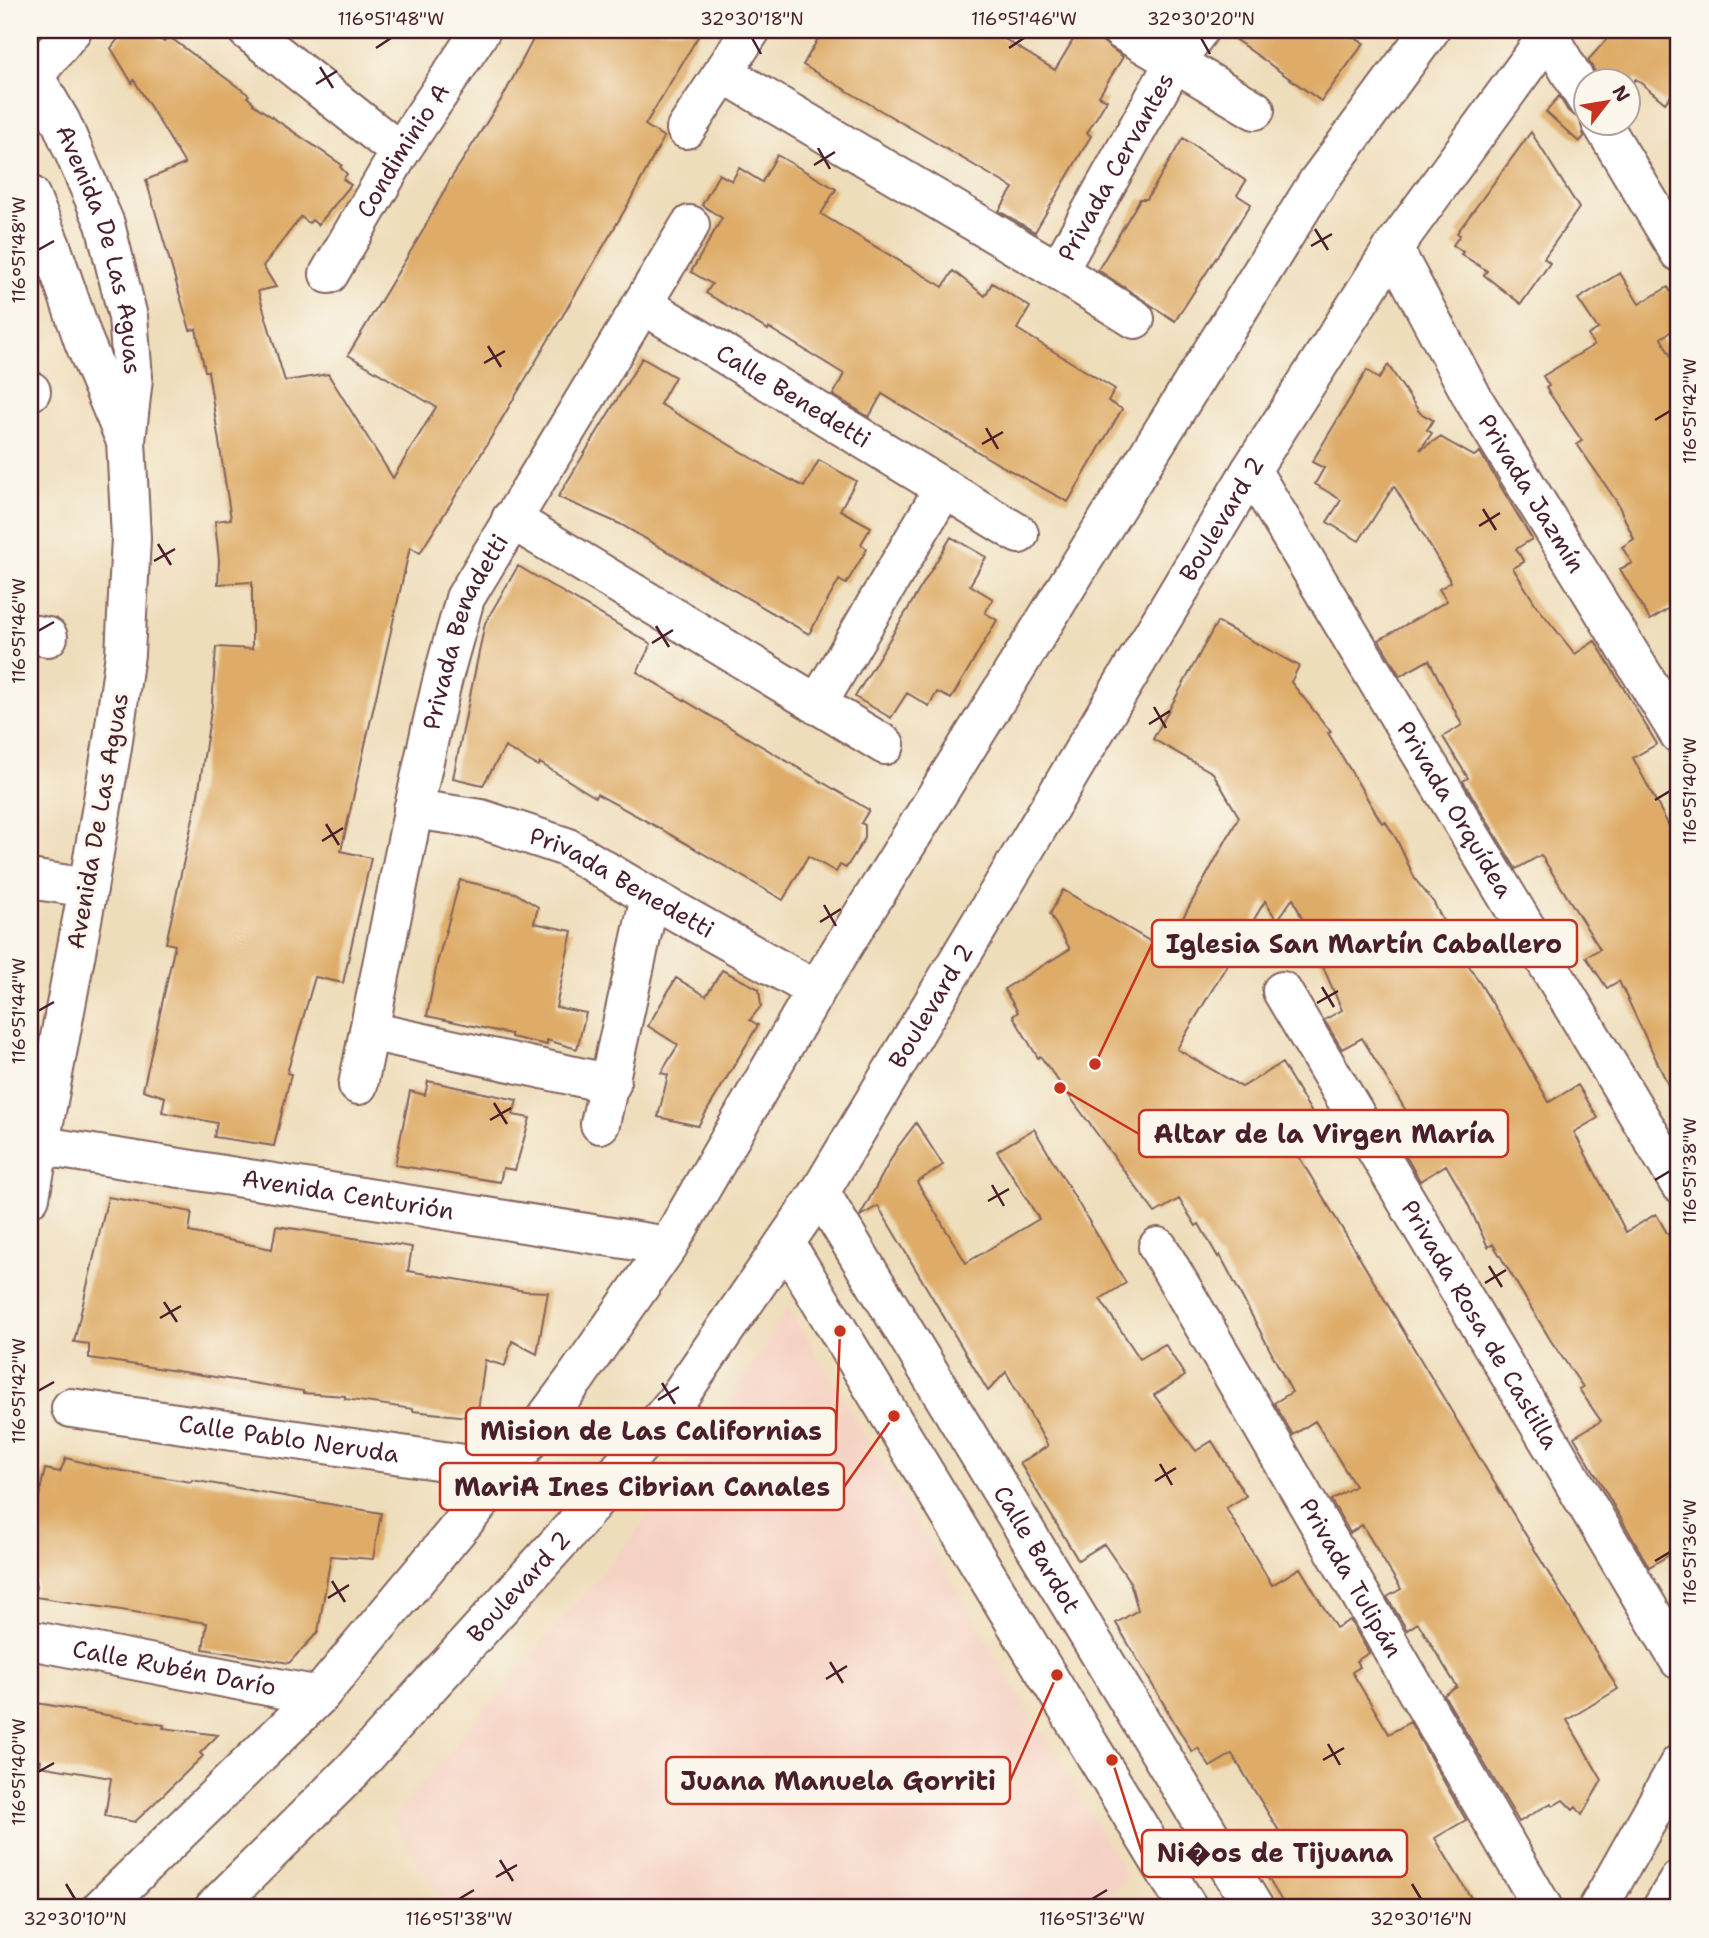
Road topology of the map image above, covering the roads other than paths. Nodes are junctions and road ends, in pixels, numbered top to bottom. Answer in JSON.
{"nodes":[{"id":1,"x":72,"y":30,"type":"edge"},
{"id":2,"x":247,"y":30,"type":"edge"},
{"id":3,"x":481,"y":30,"type":"edge"},
{"id":4,"x":751,"y":30,"type":"edge"},
{"id":5,"x":1121,"y":30,"type":"edge"},
{"id":6,"x":1199,"y":30,"type":"edge"},
{"id":7,"x":1430,"y":30,"type":"edge"},
{"id":8,"x":1550,"y":32,"type":"edge"},
{"id":9,"x":1174,"y":63,"type":"junction"},
{"id":10,"x":32,"y":72,"type":"edge"},
{"id":11,"x":1572,"y":72,"type":"edge"},
{"id":12,"x":723,"y":73,"type":"junction"},
{"id":13,"x":1255,"y":110,"type":"dead end"},
{"id":14,"x":686,"y":129,"type":"dead end"},
{"id":15,"x":1609,"y":136,"type":"edge"},
{"id":16,"x":400,"y":152,"type":"junction"},
{"id":17,"x":30,"y":195,"type":"edge"},
{"id":18,"x":690,"y":225,"type":"dead end"},
{"id":19,"x":1393,"y":248,"type":"junction"},
{"id":20,"x":1679,"y":252,"type":"edge"},
{"id":21,"x":1058,"y":271,"type":"junction"},
{"id":22,"x":329,"y":274,"type":"dead end"},
{"id":23,"x":644,"y":305,"type":"junction"},
{"id":24,"x":1135,"y":319,"type":"dead end"},
{"id":25,"x":126,"y":441,"type":"junction"},
{"id":26,"x":1251,"y":470,"type":"junction"},
{"id":27,"x":944,"y":488,"type":"junction"},
{"id":28,"x":511,"y":519,"type":"junction"},
{"id":29,"x":1019,"y":534,"type":"dead end"},
{"id":30,"x":817,"y":705,"type":"junction"},
{"id":31,"x":1679,"y":734,"type":"edge"},
{"id":32,"x":885,"y":745,"type":"dead end"},
{"id":33,"x":413,"y":809,"type":"junction"},
{"id":34,"x":30,"y":879,"type":"edge"},
{"id":35,"x":88,"y":888,"type":"junction"},
{"id":36,"x":650,"y":897,"type":"junction"},
{"id":37,"x":816,"y":990,"type":"junction"},
{"id":38,"x":1282,"y":991,"type":"dead end"},
{"id":39,"x":369,"y":1031,"type":"junction"},
{"id":40,"x":611,"y":1084,"type":"junction"},
{"id":41,"x":358,"y":1085,"type":"dead end"},
{"id":42,"x":600,"y":1124,"type":"dead end"},
{"id":43,"x":35,"y":1145,"type":"edge"},
{"id":44,"x":1679,"y":1184,"type":"edge"},
{"id":45,"x":820,"y":1192,"type":"junction"},
{"id":46,"x":30,"y":1197,"type":"edge"},
{"id":47,"x":786,"y":1244,"type":"junction"},
{"id":48,"x":668,"y":1246,"type":"junction"},
{"id":49,"x":1158,"y":1247,"type":"dead end"},
{"id":50,"x":71,"y":1408,"type":"dead end"},
{"id":51,"x":507,"y":1470,"type":"junction"},
{"id":52,"x":30,"y":1640,"type":"edge"},
{"id":53,"x":1679,"y":1660,"type":"edge"},
{"id":54,"x":319,"y":1696,"type":"junction"},
{"id":55,"x":1679,"y":1764,"type":"edge"},
{"id":56,"x":1679,"y":1880,"type":"edge"},
{"id":57,"x":106,"y":1904,"type":"edge"},
{"id":58,"x":70,"y":1908,"type":"edge"},
{"id":59,"x":214,"y":1908,"type":"edge"},
{"id":60,"x":1188,"y":1908,"type":"edge"},
{"id":61,"x":1254,"y":1908,"type":"edge"},
{"id":62,"x":1544,"y":1908,"type":"edge"},
{"id":63,"x":1598,"y":1908,"type":"edge"},
{"id":64,"x":1662,"y":1908,"type":"edge"}],
"edges":[{"from":1,"to":10,"type":"street"},
{"from":2,"to":16,"type":"street"},
{"from":3,"to":16,"type":"street","name":"Condiminio A"},
{"from":4,"to":12,"type":"street"},
{"from":5,"to":9,"type":"street","name":"Privada Cervantes"},
{"from":6,"to":9,"type":"street","name":"Privada Cervantes"},
{"from":7,"to":37,"type":"street"},
{"from":8,"to":11,"type":"street"},
{"from":8,"to":19,"type":"street","name":"Boulevard 2"},
{"from":9,"to":13,"type":"street","name":"Privada Cervantes"},
{"from":9,"to":21,"type":"street","name":"Privada Cervantes"},
{"from":10,"to":25,"type":"street","name":"Avenida De Las Aguas"},
{"from":12,"to":14,"type":"street"},
{"from":12,"to":21,"type":"street","name":"Privada Cervantes"},
{"from":15,"to":20,"type":"street"},
{"from":16,"to":22,"type":"street","name":"Condiminio A"},
{"from":17,"to":25,"type":"street","name":"Avenida De Las Aguas"},
{"from":18,"to":23,"type":"street","name":"Privada Benadetti"},
{"from":19,"to":26,"type":"street","name":"Boulevard 2"},
{"from":19,"to":31,"type":"street","name":"Privada Jazmín"},
{"from":21,"to":24,"type":"street","name":"Privada Cervantes"},
{"from":23,"to":27,"type":"street","name":"Calle Benedetti"},
{"from":23,"to":28,"type":"street","name":"Privada Benadetti"},
{"from":25,"to":35,"type":"street","name":"Avenida De Las Aguas"},
{"from":26,"to":44,"type":"street","name":"Privada Orquídea"},
{"from":26,"to":45,"type":"street","name":"Boulevard 2"},
{"from":27,"to":29,"type":"street","name":"Calle Benedetti"},
{"from":27,"to":30,"type":"street"},
{"from":28,"to":30,"type":"street"},
{"from":28,"to":33,"type":"street","name":"Privada Benadetti"},
{"from":30,"to":32,"type":"street"},
{"from":33,"to":36,"type":"street","name":"Privada Benedetti"},
{"from":33,"to":39,"type":"street","name":"Privada Benadetti"},
{"from":34,"to":35,"type":"street"},
{"from":35,"to":43,"type":"street","name":"Avenida De Las Aguas"},
{"from":36,"to":37,"type":"street","name":"Privada Benedetti"},
{"from":36,"to":40,"type":"street"},
{"from":37,"to":48,"type":"street"},
{"from":38,"to":53,"type":"street","name":"Privada Rosa de Castilla"},
{"from":39,"to":40,"type":"street"},
{"from":39,"to":41,"type":"street","name":"Privada Benadetti"},
{"from":40,"to":42,"type":"street"},
{"from":43,"to":46,"type":"street","name":"Avenida De Las Aguas"},
{"from":43,"to":48,"type":"street","name":"Avenida Centurión"},
{"from":45,"to":47,"type":"street","name":"Boulevard 2"},
{"from":45,"to":61,"type":"street","name":"Calle Bardot"},
{"from":47,"to":59,"type":"street","name":"Boulevard 2"},
{"from":47,"to":60,"type":"street"},
{"from":48,"to":51,"type":"street"},
{"from":49,"to":62,"type":"street","name":"Privada Tulipán"},
{"from":50,"to":51,"type":"street","name":"Calle Pablo Neruda"},
{"from":51,"to":54,"type":"street"},
{"from":52,"to":54,"type":"street","name":"Calle Rubén Darío"},
{"from":54,"to":57,"type":"street"},
{"from":55,"to":63,"type":"street"},
{"from":56,"to":64,"type":"street"},
{"from":57,"to":58,"type":"street"}]}
